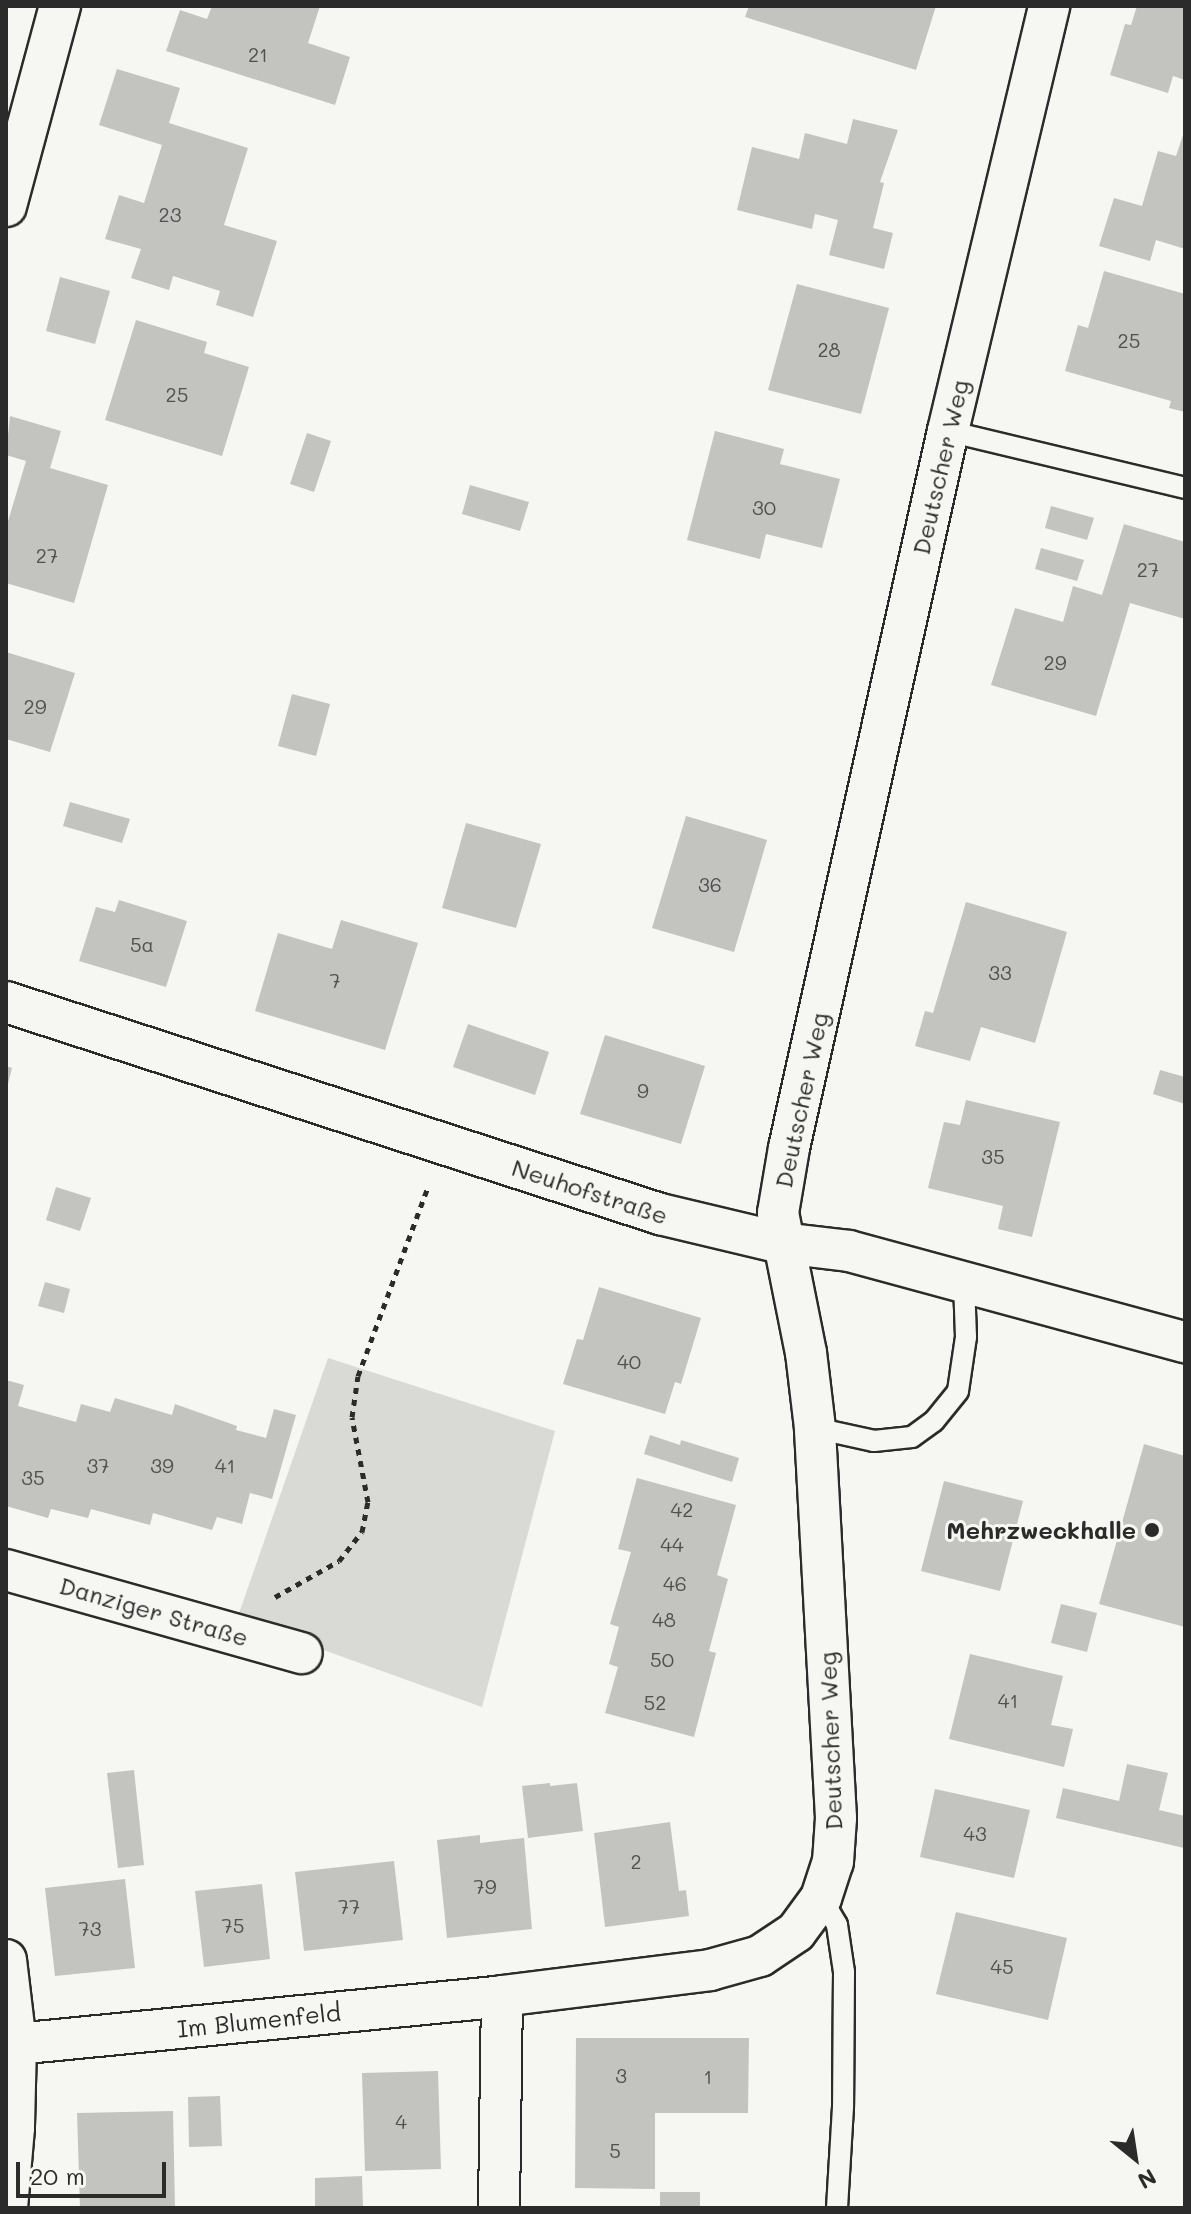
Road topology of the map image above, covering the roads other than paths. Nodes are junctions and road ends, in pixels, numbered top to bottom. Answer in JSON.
{"nodes":[{"id":1,"x":60,"y":6,"type":"edge"},
{"id":2,"x":1049,"y":6,"type":"edge"},
{"id":3,"x":6,"y":206,"type":"edge"},
{"id":4,"x":948,"y":431,"type":"junction"},
{"id":5,"x":1185,"y":488,"type":"edge"},
{"id":6,"x":6,"y":1002,"type":"edge"},
{"id":7,"x":782,"y":1243,"type":"junction"},
{"id":8,"x":964,"y":1282,"type":"junction"},
{"id":9,"x":1185,"y":1342,"type":"edge"},
{"id":10,"x":815,"y":1428,"type":"junction"},
{"id":11,"x":6,"y":1570,"type":"edge"},
{"id":12,"x":302,"y":1653,"type":"dead end"},
{"id":13,"x":821,"y":1898,"type":"junction"},
{"id":14,"x":6,"y":1960,"type":"edge"},
{"id":15,"x":502,"y":1996,"type":"junction"},
{"id":16,"x":16,"y":2044,"type":"junction"},
{"id":17,"x":7,"y":2208,"type":"edge"},
{"id":18,"x":499,"y":2208,"type":"edge"},
{"id":19,"x":837,"y":2208,"type":"edge"}],
"edges":[{"from":1,"to":3,"type":"street"},
{"from":2,"to":4,"type":"street","name":"Deutscher Weg"},
{"from":4,"to":5,"type":"lane"},
{"from":4,"to":7,"type":"street","name":"Deutscher Weg"},
{"from":6,"to":7,"type":"street","name":"Neuhofstraße"},
{"from":7,"to":8,"type":"street","name":"Neuhofstraße"},
{"from":7,"to":10,"type":"street","name":"Deutscher Weg"},
{"from":8,"to":9,"type":"street","name":"Neuhofstraße"},
{"from":8,"to":10,"type":"lane"},
{"from":10,"to":13,"type":"street","name":"Deutscher Weg"},
{"from":11,"to":12,"type":"street","name":"Danziger Straße"},
{"from":13,"to":15,"type":"street","name":"Im Blumenfeld"},
{"from":13,"to":19,"type":"lane"},
{"from":14,"to":16,"type":"street"},
{"from":15,"to":16,"type":"street","name":"Im Blumenfeld"},
{"from":15,"to":18,"type":"street"},
{"from":16,"to":17,"type":"street"}]}
